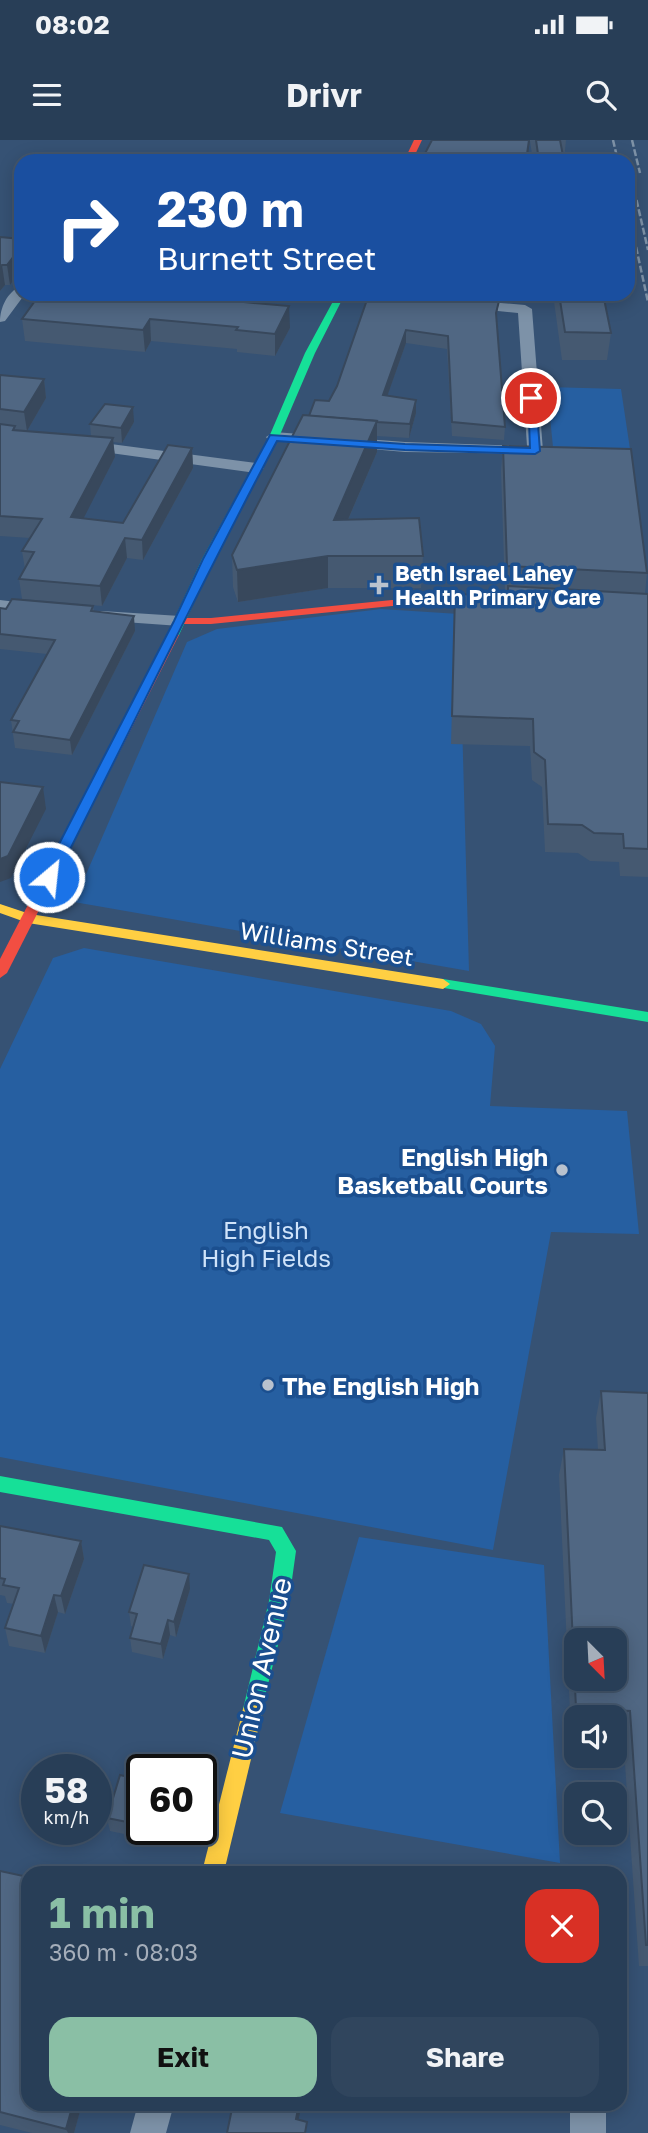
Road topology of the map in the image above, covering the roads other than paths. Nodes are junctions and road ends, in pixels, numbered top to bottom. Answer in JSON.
{"nodes":[{"id":1,"x":14,"y":299,"type":"edge"},
{"id":2,"x":337,"y":301,"type":"edge"},
{"id":3,"x":455,"y":304,"type":"edge"},
{"id":4,"x":0,"y":318,"type":"edge"},
{"id":5,"x":274,"y":438,"type":"junction"},
{"id":6,"x":66,"y":443,"type":"edge"},
{"id":7,"x":257,"y":468,"type":"junction"},
{"id":8,"x":521,"y":603,"type":"edge"},
{"id":9,"x":0,"y":606,"type":"edge"},
{"id":10,"x":57,"y":611,"type":"edge"},
{"id":11,"x":82,"y":614,"type":"edge"},
{"id":12,"x":180,"y":621,"type":"junction"},
{"id":13,"x":0,"y":908,"type":"edge"},
{"id":14,"x":28,"y":918,"type":"junction"},
{"id":15,"x":0,"y":973,"type":"edge"},
{"id":16,"x":648,"y":1017,"type":"edge"},
{"id":17,"x":0,"y":1485,"type":"edge"},
{"id":18,"x":214,"y":1866,"type":"edge"},
{"id":19,"x":154,"y":2111,"type":"edge"},
{"id":20,"x":588,"y":2111,"type":"edge"},
{"id":21,"x":148,"y":2133,"type":"edge"},
{"id":22,"x":588,"y":2133,"type":"edge"}],
"edges":[{"from":1,"to":4,"type":"street"},
{"from":2,"to":5,"type":"main road"},
{"from":3,"to":5,"type":"street"},
{"from":5,"to":7,"type":"main road"},
{"from":6,"to":7,"type":"street"},
{"from":7,"to":12,"type":"main road"},
{"from":8,"to":12,"type":"main road"},
{"from":9,"to":10,"type":"street"},
{"from":11,"to":12,"type":"street"},
{"from":12,"to":14,"type":"main road"},
{"from":13,"to":14,"type":"main road","name":"Williams Street"},
{"from":14,"to":15,"type":"main road"},
{"from":14,"to":16,"type":"main road","name":"Williams Street"},
{"from":17,"to":18,"type":"main road","name":"Union Avenue"},
{"from":19,"to":21,"type":"street"},
{"from":20,"to":22,"type":"street"}]}
